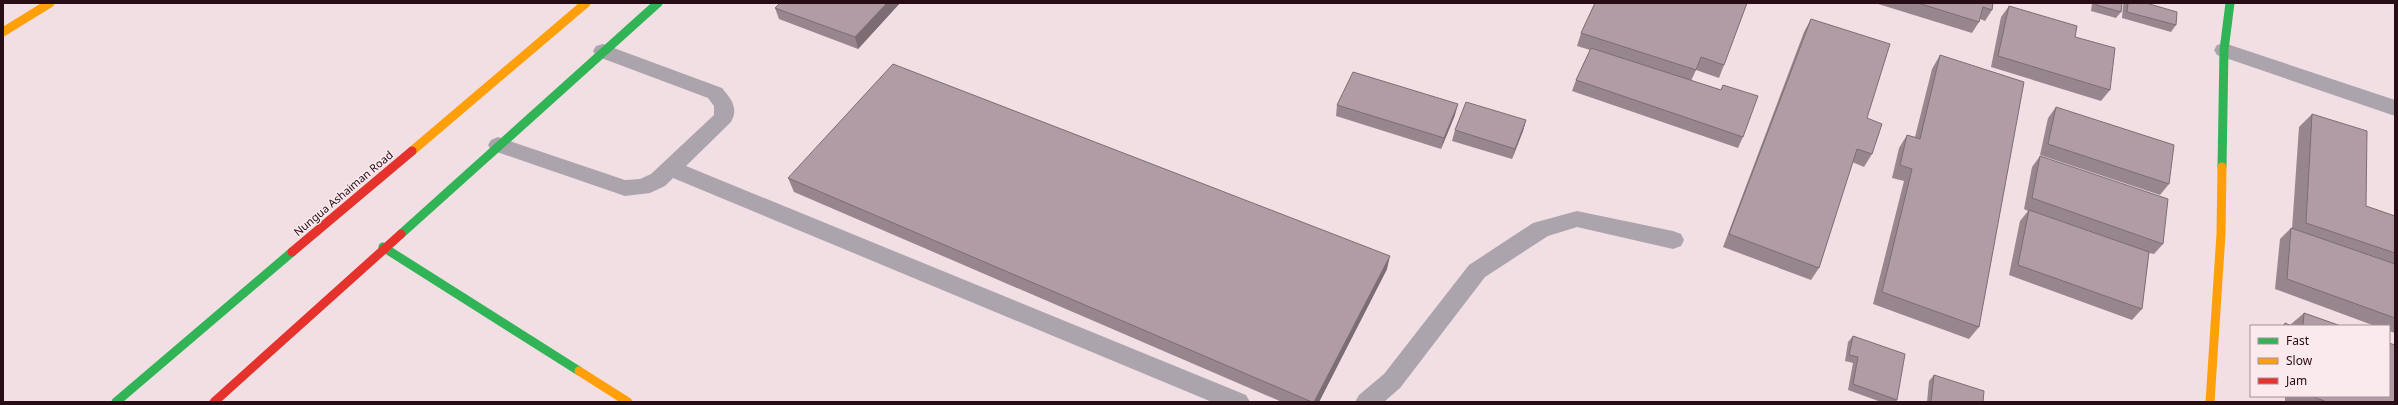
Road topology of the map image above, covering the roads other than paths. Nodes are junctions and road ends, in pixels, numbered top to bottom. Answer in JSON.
{"nodes":[{"id":1,"x":50,"y":3,"type":"edge"},
{"id":2,"x":586,"y":3,"type":"edge"},
{"id":3,"x":658,"y":3,"type":"edge"},
{"id":4,"x":2230,"y":3,"type":"edge"},
{"id":5,"x":3,"y":32,"type":"edge"},
{"id":6,"x":2224,"y":50,"type":"junction"},
{"id":7,"x":603,"y":51,"type":"junction"},
{"id":8,"x":2395,"y":108,"type":"edge"},
{"id":9,"x":498,"y":145,"type":"junction"},
{"id":10,"x":670,"y":168,"type":"junction"},
{"id":11,"x":1673,"y":240,"type":"dead end"},
{"id":12,"x":383,"y":247,"type":"junction"},
{"id":13,"x":116,"y":402,"type":"edge"},
{"id":14,"x":214,"y":402,"type":"edge"},
{"id":15,"x":628,"y":402,"type":"edge"},
{"id":16,"x":1238,"y":402,"type":"edge"},
{"id":17,"x":1367,"y":402,"type":"edge"},
{"id":18,"x":2210,"y":402,"type":"edge"}],
"edges":[{"from":1,"to":5,"type":"main road"},
{"from":2,"to":13,"type":"main road","name":"Nungua Ashaiman Road"},
{"from":3,"to":7,"type":"main road"},
{"from":4,"to":6,"type":"main road"},
{"from":6,"to":8,"type":"street"},
{"from":6,"to":18,"type":"main road"},
{"from":7,"to":9,"type":"main road"},
{"from":7,"to":10,"type":"lane"},
{"from":9,"to":10,"type":"lane"},
{"from":9,"to":12,"type":"main road"},
{"from":10,"to":16,"type":"lane"},
{"from":11,"to":17,"type":"lane"},
{"from":12,"to":14,"type":"main road"},
{"from":12,"to":15,"type":"main road"}]}
